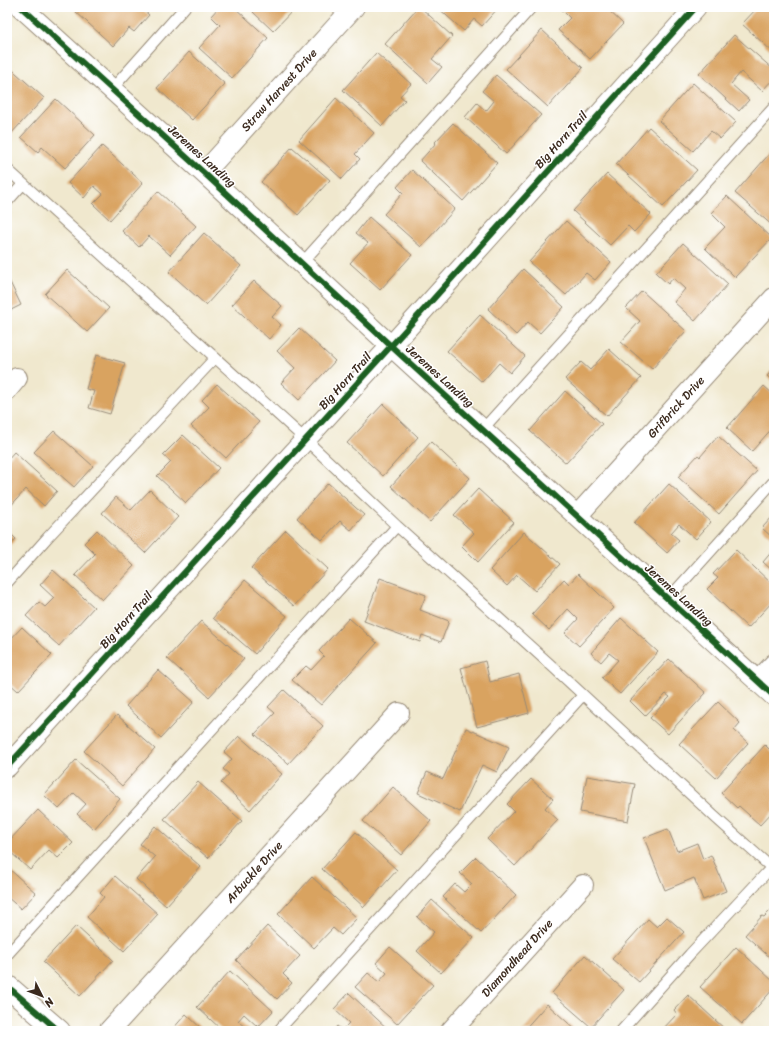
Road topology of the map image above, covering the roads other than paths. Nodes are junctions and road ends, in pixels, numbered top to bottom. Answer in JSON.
{"nodes":[{"id":1,"x":21,"y":7,"type":"edge"},
{"id":2,"x":185,"y":7,"type":"edge"},
{"id":3,"x":354,"y":7,"type":"edge"},
{"id":4,"x":532,"y":7,"type":"edge"},
{"id":5,"x":696,"y":7,"type":"edge"},
{"id":6,"x":112,"y":89,"type":"junction"},
{"id":7,"x":774,"y":107,"type":"edge"},
{"id":8,"x":7,"y":169,"type":"edge"},
{"id":9,"x":204,"y":173,"type":"junction"},
{"id":10,"x":23,"y":184,"type":"junction"},
{"id":11,"x":7,"y":202,"type":"edge"},
{"id":12,"x":302,"y":263,"type":"junction"},
{"id":13,"x":774,"y":298,"type":"edge"},
{"id":14,"x":391,"y":346,"type":"junction"},
{"id":15,"x":215,"y":358,"type":"junction"},
{"id":16,"x":482,"y":430,"type":"junction"},
{"id":17,"x":306,"y":440,"type":"junction"},
{"id":18,"x":774,"y":481,"type":"edge"},
{"id":19,"x":577,"y":516,"type":"junction"},
{"id":20,"x":397,"y":526,"type":"junction"},
{"id":21,"x":7,"y":583,"type":"edge"},
{"id":22,"x":668,"y":599,"type":"junction"},
{"id":23,"x":774,"y":664,"type":"edge"},
{"id":24,"x":758,"y":681,"type":"junction"},
{"id":25,"x":583,"y":695,"type":"junction"},
{"id":26,"x":774,"y":696,"type":"edge"},
{"id":27,"x":399,"y":713,"type":"dead end"},
{"id":28,"x":7,"y":767,"type":"edge"},
{"id":29,"x":773,"y":869,"type":"edge"},
{"id":30,"x":583,"y":885,"type":"dead end"},
{"id":31,"x":7,"y":955,"type":"edge"},
{"id":32,"x":7,"y":986,"type":"edge"},
{"id":33,"x":59,"y":1031,"type":"edge"},
{"id":34,"x":109,"y":1031,"type":"edge"},
{"id":35,"x":278,"y":1031,"type":"edge"},
{"id":36,"x":451,"y":1031,"type":"edge"},
{"id":37,"x":620,"y":1031,"type":"edge"}],
"edges":[{"from":1,"to":6,"type":"street","name":"Jeremes Landing"},
{"from":2,"to":6,"type":"lane"},
{"from":3,"to":9,"type":"street","name":"Straw Harvest Drive"},
{"from":4,"to":12,"type":"lane"},
{"from":5,"to":14,"type":"street","name":"Big Horn Trail"},
{"from":6,"to":9,"type":"street","name":"Jeremes Landing"},
{"from":7,"to":16,"type":"lane"},
{"from":8,"to":10,"type":"lane"},
{"from":9,"to":12,"type":"street","name":"Jeremes Landing"},
{"from":10,"to":11,"type":"lane"},
{"from":10,"to":15,"type":"lane"},
{"from":12,"to":14,"type":"street","name":"Jeremes Landing"},
{"from":13,"to":19,"type":"street","name":"Grifbrick Drive"},
{"from":14,"to":16,"type":"street","name":"Jeremes Landing"},
{"from":14,"to":17,"type":"street","name":"Big Horn Trail"},
{"from":15,"to":17,"type":"lane"},
{"from":15,"to":21,"type":"lane"},
{"from":16,"to":19,"type":"street","name":"Jeremes Landing"},
{"from":17,"to":20,"type":"lane"},
{"from":17,"to":28,"type":"street","name":"Big Horn Trail"},
{"from":18,"to":22,"type":"lane"},
{"from":19,"to":22,"type":"street","name":"Jeremes Landing"},
{"from":20,"to":25,"type":"lane"},
{"from":20,"to":31,"type":"lane"},
{"from":22,"to":24,"type":"street","name":"Jeremes Landing"},
{"from":23,"to":24,"type":"street"},
{"from":24,"to":26,"type":"street","name":"Jeremes Landing"},
{"from":25,"to":29,"type":"lane"},
{"from":25,"to":35,"type":"lane"},
{"from":27,"to":34,"type":"street","name":"Arbuckle Drive"},
{"from":29,"to":37,"type":"lane"},
{"from":30,"to":36,"type":"street","name":"Diamondhead Drive"},
{"from":32,"to":33,"type":"street"}]}
